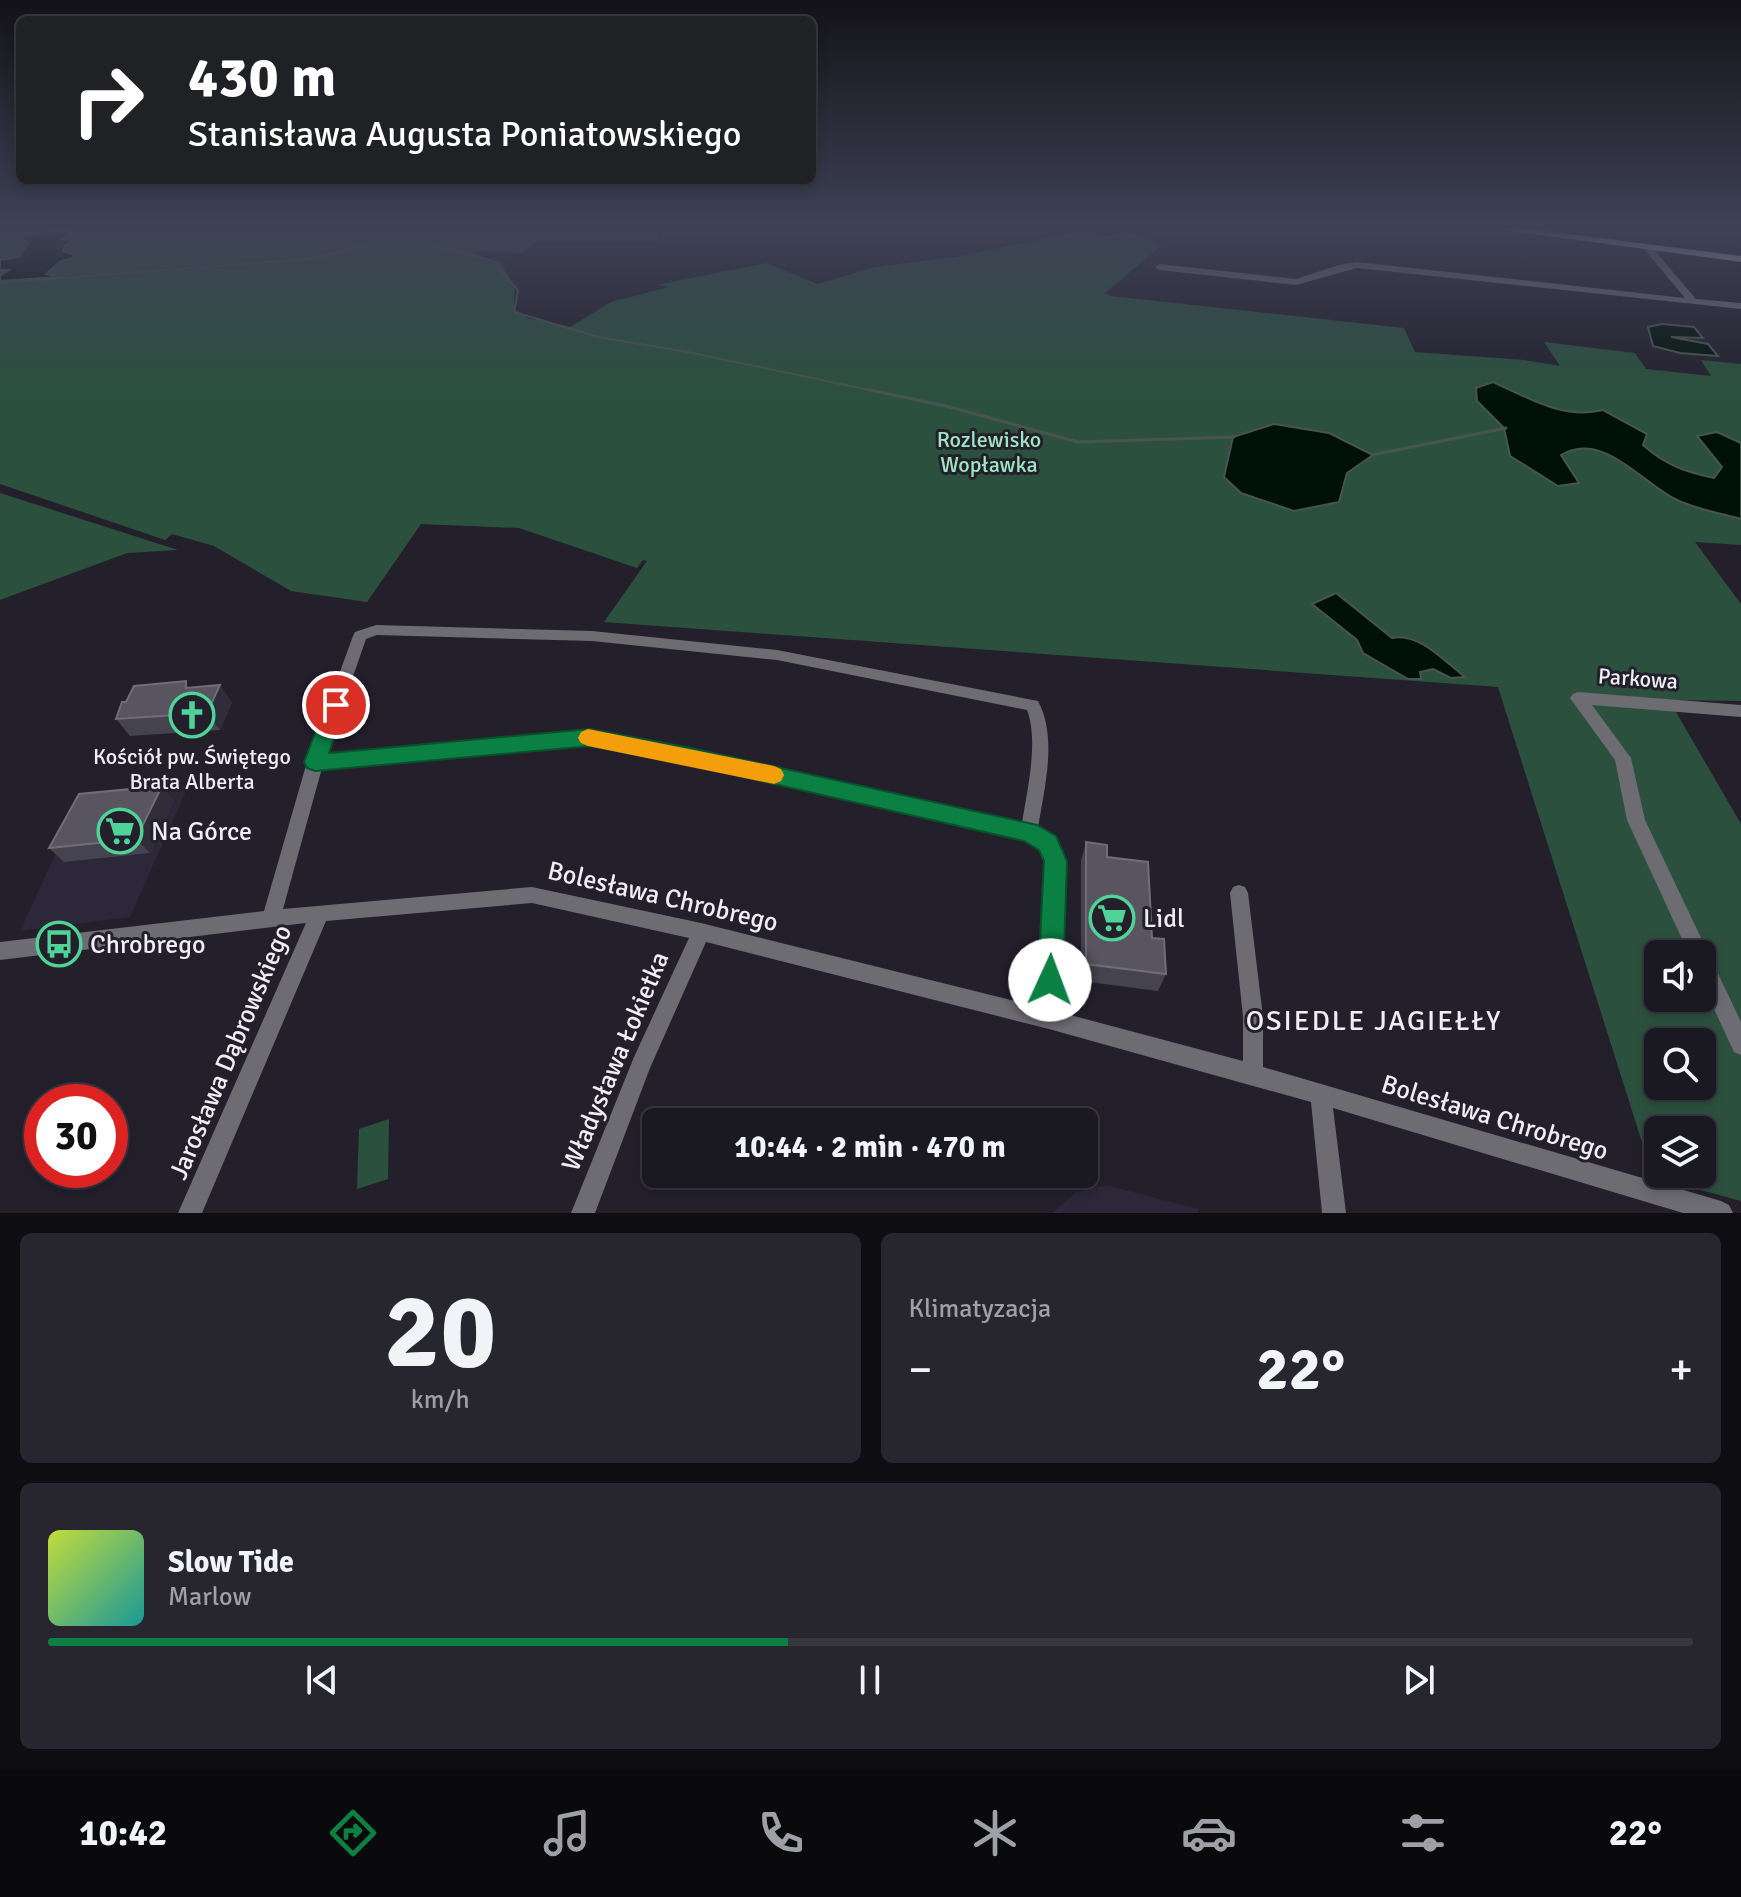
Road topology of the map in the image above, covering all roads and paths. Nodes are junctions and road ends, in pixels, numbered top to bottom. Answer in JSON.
{"nodes":[{"id":1,"x":1544,"y":286,"type":"edge"},
{"id":2,"x":1679,"y":286,"type":"edge"},
{"id":3,"x":1693,"y":302,"type":"junction"},
{"id":4,"x":1741,"y":306,"type":"edge"},
{"id":5,"x":1741,"y":711,"type":"edge"},
{"id":6,"x":315,"y":762,"type":"junction"},
{"id":7,"x":1029,"y":832,"type":"junction"},
{"id":8,"x":1239,"y":893,"type":"dead end"},
{"id":9,"x":320,"y":913,"type":"junction"},
{"id":10,"x":271,"y":919,"type":"junction"},
{"id":11,"x":701,"y":932,"type":"junction"},
{"id":12,"x":1692,"y":940,"type":"edge"},
{"id":13,"x":0,"y":951,"type":"edge"},
{"id":14,"x":1716,"y":991,"type":"edge"},
{"id":15,"x":1049,"y":1019,"type":"junction"},
{"id":16,"x":1741,"y":1045,"type":"edge"},
{"id":17,"x":1253,"y":1074,"type":"junction"},
{"id":18,"x":1321,"y":1095,"type":"junction"},
{"id":19,"x":190,"y":1213,"type":"edge"},
{"id":20,"x":583,"y":1213,"type":"edge"},
{"id":21,"x":1334,"y":1213,"type":"edge"},
{"id":22,"x":1721,"y":1213,"type":"edge"}],
"edges":[{"from":1,"to":3,"type":"street"},
{"from":2,"to":3,"type":"street"},
{"from":3,"to":4,"type":"street"},
{"from":5,"to":12,"type":"street","name":"Parkowa"},
{"from":6,"to":7,"type":"street"},
{"from":6,"to":7,"type":"street"},
{"from":6,"to":10,"type":"street"},
{"from":7,"to":15,"type":"street"},
{"from":8,"to":17,"type":"street"},
{"from":9,"to":10,"type":"street","name":"Bolesława Chrobrego"},
{"from":9,"to":11,"type":"street","name":"Bolesława Chrobrego"},
{"from":9,"to":19,"type":"street","name":"Jarosława Dąbrowskiego"},
{"from":10,"to":13,"type":"street","name":"Bolesława Chrobrego"},
{"from":11,"to":15,"type":"street","name":"Bolesława Chrobrego"},
{"from":11,"to":20,"type":"street","name":"Władysława Łokietka"},
{"from":14,"to":16,"type":"street"},
{"from":15,"to":17,"type":"street","name":"Bolesława Chrobrego"},
{"from":17,"to":18,"type":"street","name":"Bolesława Chrobrego"},
{"from":18,"to":21,"type":"street"},
{"from":18,"to":22,"type":"street","name":"Bolesława Chrobrego"}]}
